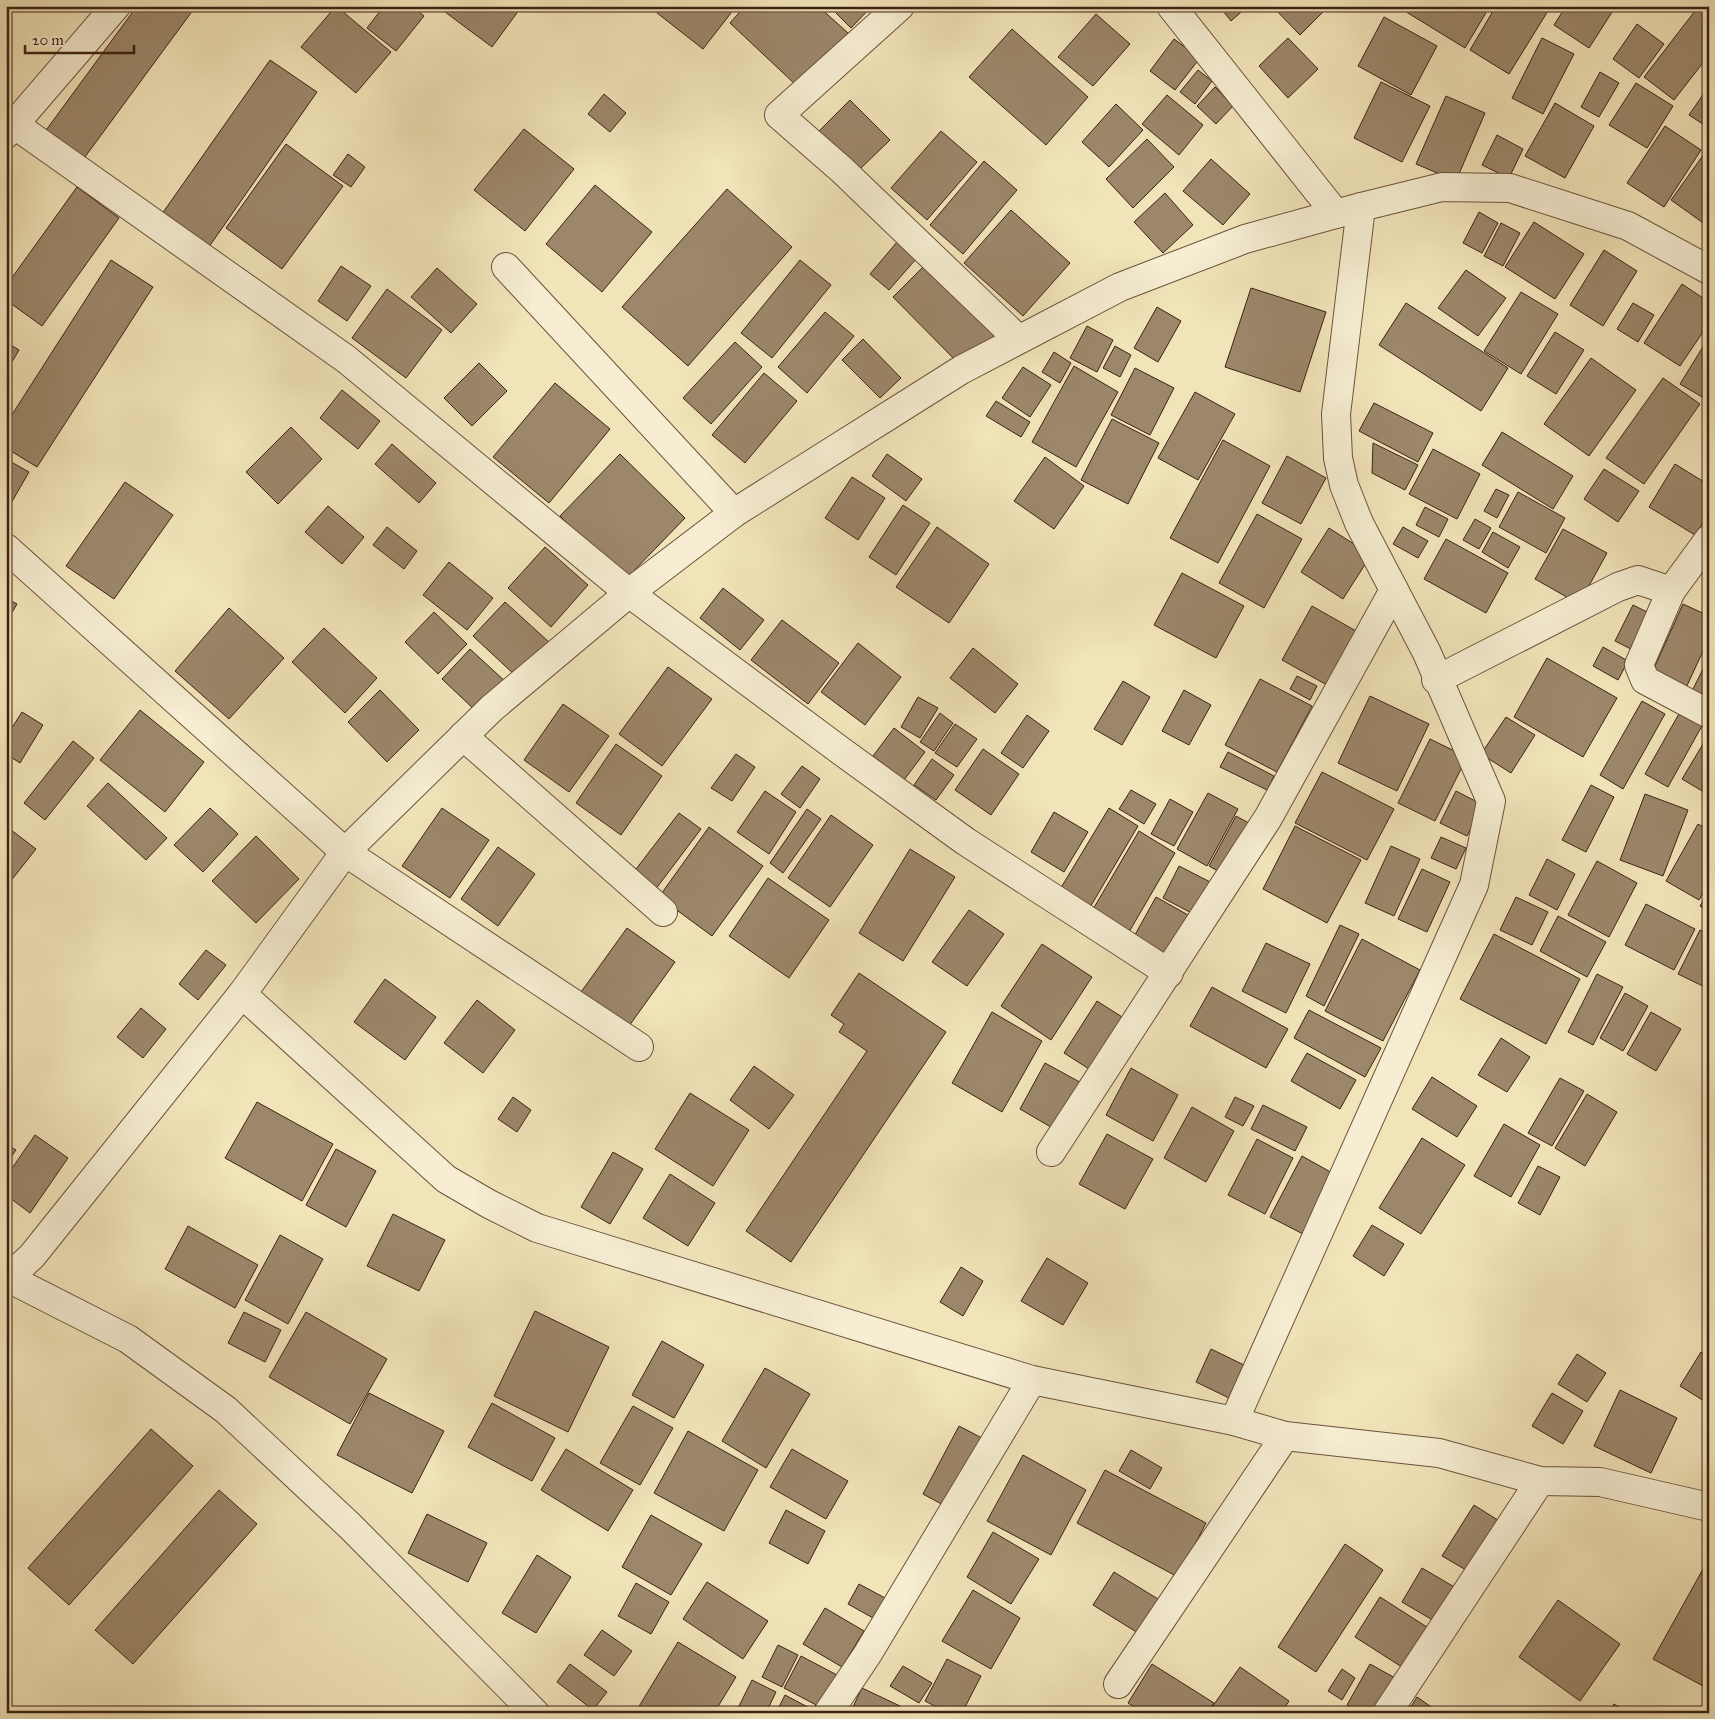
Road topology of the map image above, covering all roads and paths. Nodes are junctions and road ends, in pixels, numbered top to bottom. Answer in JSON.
{"nodes":[{"id":1,"x":116,"y":6,"type":"edge"},
{"id":2,"x":900,"y":6,"type":"edge"},
{"id":3,"x":1171,"y":6,"type":"edge"},
{"id":4,"x":11,"y":129,"type":"edge"},
{"id":5,"x":1348,"y":210,"type":"junction"},
{"id":6,"x":506,"y":267,"type":"dead end"},
{"id":7,"x":1709,"y":270,"type":"edge"},
{"id":8,"x":1018,"y":339,"type":"junction"},
{"id":9,"x":734,"y":514,"type":"junction"},
{"id":10,"x":1709,"y":540,"type":"edge"},
{"id":11,"x":6,"y":548,"type":"edge"},
{"id":12,"x":1394,"y":590,"type":"junction"},
{"id":13,"x":1671,"y":591,"type":"junction"},
{"id":14,"x":629,"y":593,"type":"junction"},
{"id":15,"x":1436,"y":680,"type":"junction"},
{"id":16,"x":1709,"y":714,"type":"edge"},
{"id":17,"x":463,"y":736,"type":"junction"},
{"id":18,"x":345,"y":852,"type":"junction"},
{"id":19,"x":663,"y":912,"type":"dead end"},
{"id":20,"x":1169,"y":973,"type":"junction"},
{"id":21,"x":242,"y":994,"type":"junction"},
{"id":22,"x":639,"y":1047,"type":"dead end"},
{"id":23,"x":1051,"y":1152,"type":"dead end"},
{"id":24,"x":7,"y":1279,"type":"edge"},
{"id":25,"x":1032,"y":1380,"type":"junction"},
{"id":26,"x":1234,"y":1421,"type":"junction"},
{"id":27,"x":1285,"y":1436,"type":"junction"},
{"id":28,"x":1540,"y":1481,"type":"junction"},
{"id":29,"x":1709,"y":1507,"type":"edge"},
{"id":30,"x":1118,"y":1684,"type":"dead end"},
{"id":31,"x":535,"y":1713,"type":"edge"},
{"id":32,"x":828,"y":1713,"type":"edge"},
{"id":33,"x":1387,"y":1713,"type":"edge"}],
"edges":[{"from":1,"to":4,"type":"street"},
{"from":2,"to":8,"type":"street"},
{"from":3,"to":5,"type":"street"},
{"from":4,"to":14,"type":"street"},
{"from":5,"to":7,"type":"street"},
{"from":5,"to":8,"type":"street"},
{"from":5,"to":12,"type":"street"},
{"from":6,"to":9,"type":"street"},
{"from":8,"to":9,"type":"street"},
{"from":9,"to":14,"type":"street"},
{"from":10,"to":13,"type":"street"},
{"from":11,"to":18,"type":"street"},
{"from":12,"to":15,"type":"street"},
{"from":12,"to":20,"type":"street"},
{"from":13,"to":15,"type":"street"},
{"from":13,"to":16,"type":"street"},
{"from":14,"to":17,"type":"street"},
{"from":14,"to":20,"type":"street"},
{"from":15,"to":26,"type":"street"},
{"from":17,"to":18,"type":"street"},
{"from":17,"to":19,"type":"street"},
{"from":18,"to":21,"type":"street"},
{"from":18,"to":22,"type":"street"},
{"from":20,"to":23,"type":"street"},
{"from":21,"to":24,"type":"street"},
{"from":21,"to":25,"type":"street"},
{"from":24,"to":31,"type":"street"},
{"from":25,"to":26,"type":"street"},
{"from":25,"to":32,"type":"street"},
{"from":26,"to":27,"type":"street"},
{"from":27,"to":28,"type":"street"},
{"from":27,"to":30,"type":"street"},
{"from":28,"to":29,"type":"street"},
{"from":28,"to":33,"type":"street"}]}
